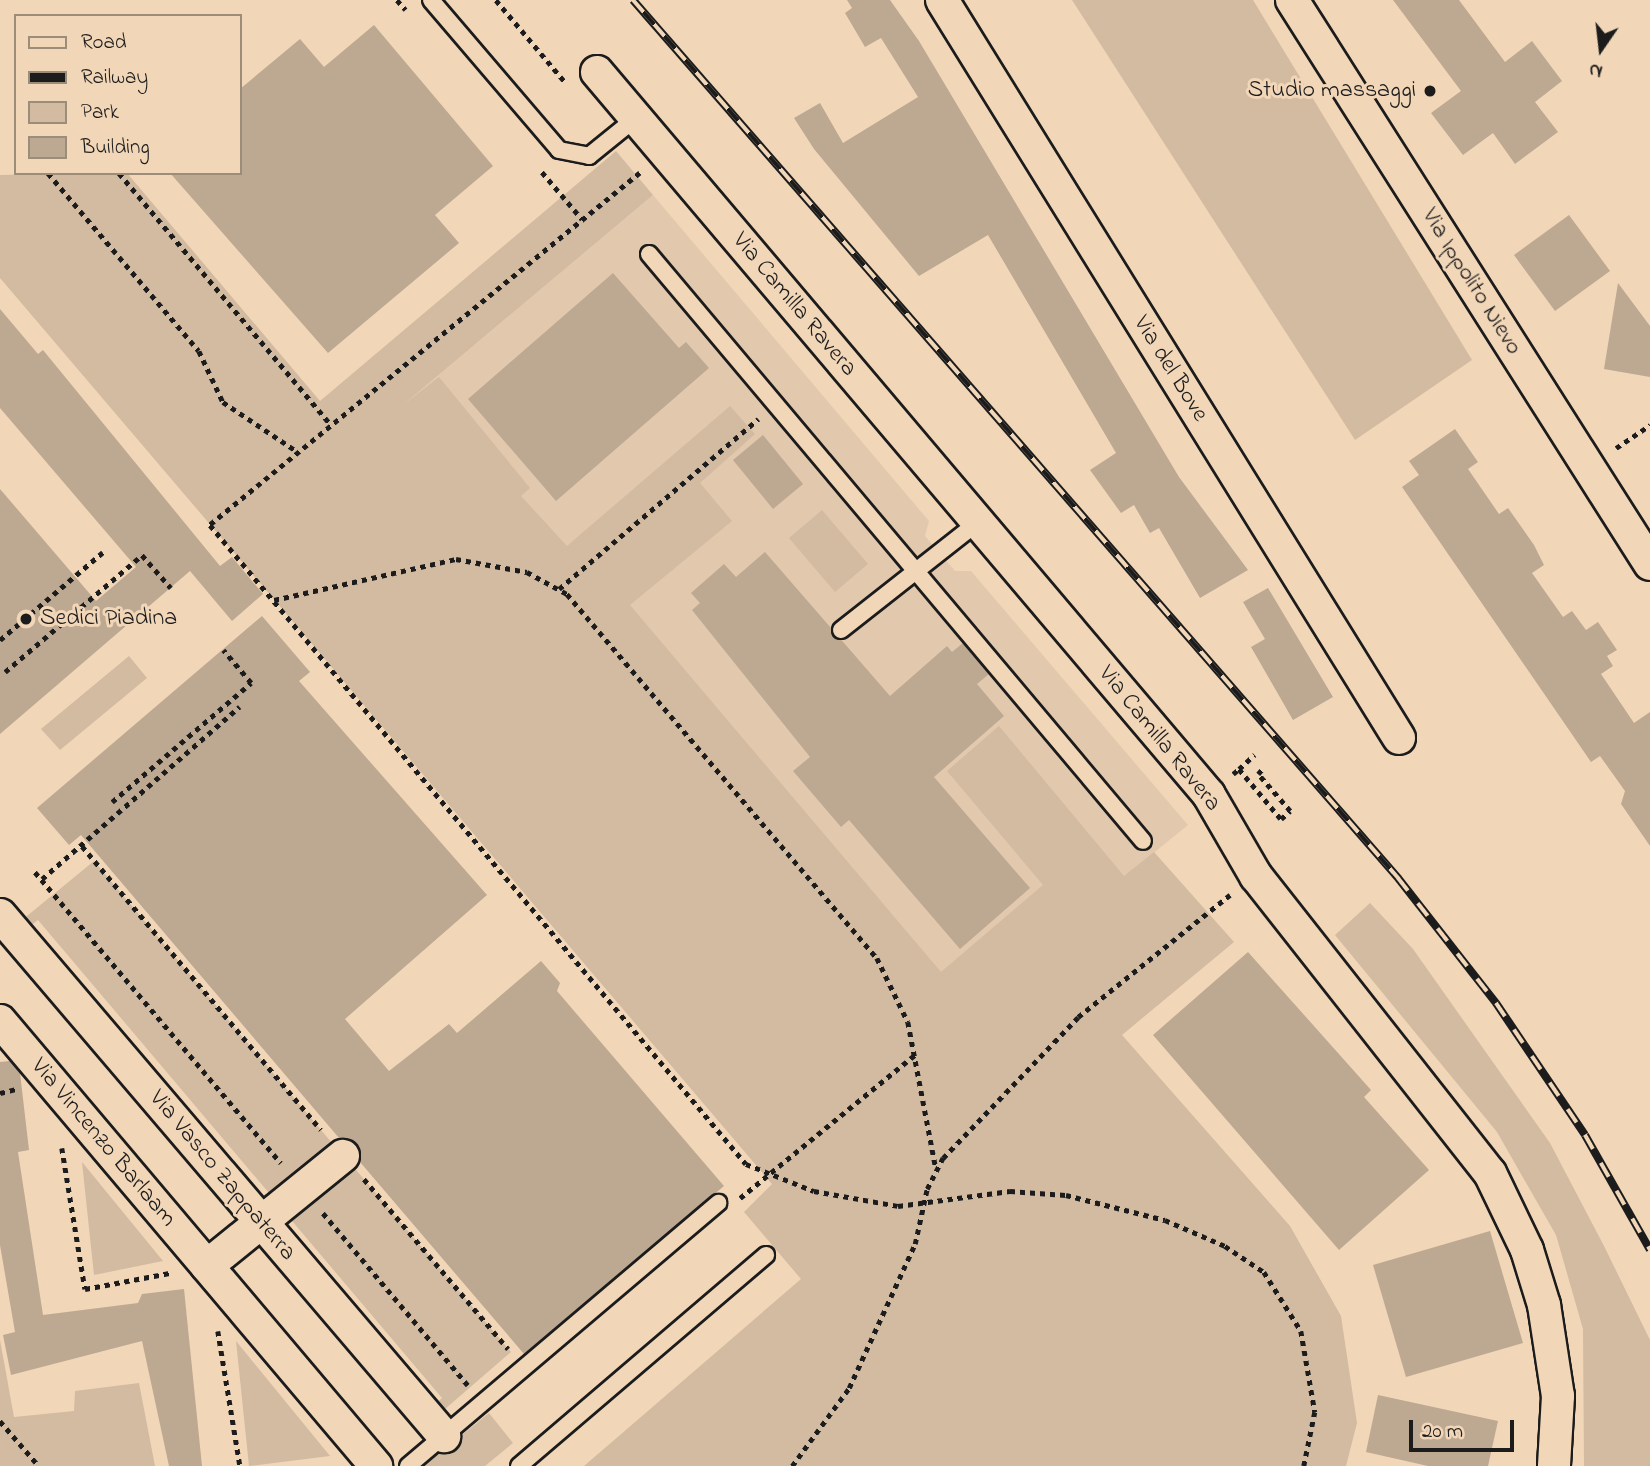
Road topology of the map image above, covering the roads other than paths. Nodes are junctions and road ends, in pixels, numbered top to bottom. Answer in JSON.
{"nodes":[{"id":1,"x":431,"y":0,"type":"edge"},
{"id":2,"x":942,"y":0,"type":"edge"},
{"id":3,"x":1292,"y":0,"type":"edge"},
{"id":4,"x":597,"y":72,"type":"dead end"},
{"id":5,"x":636,"y":118,"type":"junction"},
{"id":6,"x":649,"y":254,"type":"dead end"},
{"id":7,"x":977,"y":523,"type":"junction"},
{"id":8,"x":1650,"y":564,"type":"edge"},
{"id":9,"x":917,"y":573,"type":"junction"},
{"id":10,"x":841,"y":629,"type":"dead end"},
{"id":11,"x":1399,"y":738,"type":"dead end"},
{"id":12,"x":1143,"y":841,"type":"dead end"},
{"id":13,"x":2,"y":918,"type":"edge"},
{"id":14,"x":0,"y":1021,"type":"edge"},
{"id":15,"x":343,"y":1156,"type":"road end"},
{"id":16,"x":719,"y":1203,"type":"road end"},
{"id":17,"x":261,"y":1222,"type":"junction"},
{"id":18,"x":766,"y":1255,"type":"dead end"},
{"id":19,"x":207,"y":1266,"type":"junction"},
{"id":20,"x":444,"y":1436,"type":"junction"},
{"id":21,"x":376,"y":1466,"type":"edge"},
{"id":22,"x":408,"y":1466,"type":"edge"},
{"id":23,"x":519,"y":1466,"type":"edge"},
{"id":24,"x":1554,"y":1466,"type":"edge"}],
"edges":[{"from":1,"to":5,"type":"lane"},
{"from":2,"to":11,"type":"street","name":"Via del Bove"},
{"from":3,"to":8,"type":"street","name":"Via Ippolito Nievo"},
{"from":4,"to":5,"type":"street","name":"Via Camilla Ravera"},
{"from":5,"to":7,"type":"street","name":"Via Camilla Ravera"},
{"from":6,"to":9,"type":"lane"},
{"from":7,"to":9,"type":"lane"},
{"from":7,"to":24,"type":"street","name":"Via Camilla Ravera"},
{"from":9,"to":10,"type":"lane"},
{"from":9,"to":12,"type":"lane"},
{"from":13,"to":17,"type":"street","name":"Via Vasco Zappaterra"},
{"from":14,"to":19,"type":"street","name":"Via Vincenzo Barlaam"},
{"from":15,"to":17,"type":"street"},
{"from":16,"to":20,"type":"lane"},
{"from":17,"to":19,"type":"street"},
{"from":17,"to":20,"type":"street","name":"Via Vasco Zappaterra"},
{"from":18,"to":23,"type":"lane"},
{"from":19,"to":21,"type":"street","name":"Via Vincenzo Barlaam"},
{"from":20,"to":22,"type":"lane"}]}
